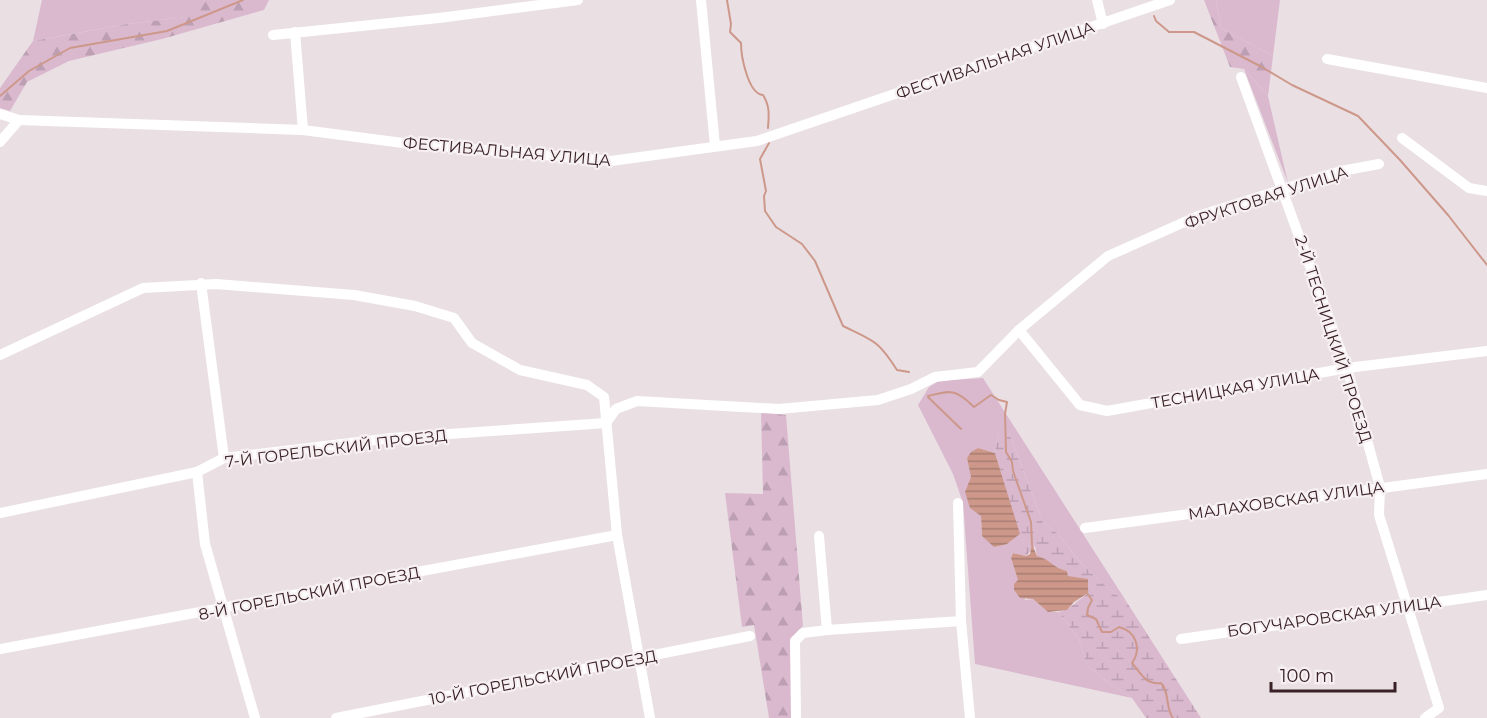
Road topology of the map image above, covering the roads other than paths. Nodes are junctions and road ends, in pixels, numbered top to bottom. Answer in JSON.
{"nodes":[{"id":1,"x":578,"y":0,"type":"edge"},
{"id":2,"x":701,"y":0,"type":"edge"},
{"id":3,"x":1097,"y":0,"type":"edge"},
{"id":4,"x":1170,"y":0,"type":"edge"},
{"id":5,"x":1103,"y":24,"type":"junction"},
{"id":6,"x":295,"y":32,"type":"junction"},
{"id":7,"x":273,"y":35,"type":"dead end"},
{"id":8,"x":1327,"y":59,"type":"dead end"},
{"id":9,"x":1241,"y":77,"type":"dead end"},
{"id":10,"x":1487,"y":88,"type":"edge"},
{"id":11,"x":0,"y":114,"type":"edge"},
{"id":12,"x":19,"y":120,"type":"junction"},
{"id":13,"x":303,"y":130,"type":"junction"},
{"id":14,"x":1402,"y":138,"type":"dead end"},
{"id":15,"x":0,"y":142,"type":"edge"},
{"id":16,"x":715,"y":146,"type":"junction"},
{"id":17,"x":1379,"y":164,"type":"dead end"},
{"id":18,"x":1283,"y":189,"type":"junction"},
{"id":19,"x":1487,"y":190,"type":"edge"},
{"id":20,"x":201,"y":284,"type":"junction"},
{"id":21,"x":1019,"y":330,"type":"junction"},
{"id":22,"x":1487,"y":351,"type":"edge"},
{"id":23,"x":0,"y":355,"type":"edge"},
{"id":24,"x":1347,"y":368,"type":"junction"},
{"id":25,"x":606,"y":423,"type":"junction"},
{"id":26,"x":224,"y":458,"type":"junction"},
{"id":27,"x":196,"y":472,"type":"junction"},
{"id":28,"x":1487,"y":474,"type":"edge"},
{"id":29,"x":1380,"y":487,"type":"junction"},
{"id":30,"x":958,"y":503,"type":"dead end"},
{"id":31,"x":0,"y":513,"type":"edge"},
{"id":32,"x":1085,"y":528,"type":"dead end"},
{"id":33,"x":617,"y":535,"type":"junction"},
{"id":34,"x":819,"y":537,"type":"dead end"},
{"id":35,"x":1487,"y":595,"type":"edge"},
{"id":36,"x":1405,"y":605,"type":"junction"},
{"id":37,"x":224,"y":609,"type":"junction"},
{"id":38,"x":961,"y":621,"type":"junction"},
{"id":39,"x":827,"y":630,"type":"junction"},
{"id":40,"x":750,"y":636,"type":"dead end"},
{"id":41,"x":1181,"y":639,"type":"dead end"},
{"id":42,"x":0,"y":649,"type":"edge"},
{"id":43,"x":639,"y":659,"type":"junction"},
{"id":44,"x":255,"y":718,"type":"edge"},
{"id":45,"x":336,"y":718,"type":"edge"},
{"id":46,"x":650,"y":718,"type":"edge"},
{"id":47,"x":796,"y":718,"type":"edge"},
{"id":48,"x":970,"y":718,"type":"edge"},
{"id":49,"x":1425,"y":718,"type":"edge"}],
"edges":[{"from":1,"to":6,"type":"street"},
{"from":2,"to":16,"type":"street"},
{"from":3,"to":5,"type":"street"},
{"from":4,"to":5,"type":"street","name":"ФЕСТИВАЛЬНАЯ УЛИЦА"},
{"from":5,"to":16,"type":"street","name":"ФЕСТИВАЛЬНАЯ УЛИЦА"},
{"from":6,"to":7,"type":"street"},
{"from":6,"to":13,"type":"street"},
{"from":8,"to":10,"type":"street"},
{"from":9,"to":18,"type":"street","name":"2-Й ТЕСНИЦКИЙ ПРОЕЗД"},
{"from":11,"to":12,"type":"street","name":"ФЕСТИВАЛЬНАЯ УЛИЦА"},
{"from":12,"to":13,"type":"street","name":"ФЕСТИВАЛЬНАЯ УЛИЦА"},
{"from":12,"to":15,"type":"street"},
{"from":13,"to":16,"type":"street","name":"ФЕСТИВАЛЬНАЯ УЛИЦА"},
{"from":14,"to":19,"type":"street"},
{"from":17,"to":18,"type":"street","name":"ФРУКТОВАЯ УЛИЦА"},
{"from":18,"to":21,"type":"street","name":"ФРУКТОВАЯ УЛИЦА"},
{"from":18,"to":24,"type":"street","name":"2-Й ТЕСНИЦКИЙ ПРОЕЗД"},
{"from":20,"to":23,"type":"street"},
{"from":20,"to":25,"type":"street"},
{"from":20,"to":26,"type":"street"},
{"from":21,"to":24,"type":"street","name":"ТЕСНИЦКАЯ УЛИЦА"},
{"from":21,"to":25,"type":"street","name":"ФРУКТОВАЯ УЛИЦА"},
{"from":22,"to":24,"type":"street","name":"ТЕСНИЦКАЯ УЛИЦА"},
{"from":24,"to":29,"type":"street","name":"2-Й ТЕСНИЦКИЙ ПРОЕЗД"},
{"from":25,"to":26,"type":"street","name":"7-Й ГОРЕЛЬСКИЙ ПРОЕЗД"},
{"from":25,"to":33,"type":"street"},
{"from":26,"to":27,"type":"street","name":"7-Й ГОРЕЛЬСКИЙ ПРОЕЗД"},
{"from":27,"to":31,"type":"street","name":"7-Й ГОРЕЛЬСКИЙ ПРОЕЗД"},
{"from":27,"to":37,"type":"street"},
{"from":28,"to":29,"type":"street","name":"МАЛАХОВСКАЯ УЛИЦА"},
{"from":29,"to":32,"type":"street","name":"МАЛАХОВСКАЯ УЛИЦА"},
{"from":29,"to":36,"type":"street","name":"2-Й ТЕСНИЦКИЙ ПРОЕЗД"},
{"from":30,"to":38,"type":"street"},
{"from":33,"to":37,"type":"street","name":"8-Й ГОРЕЛЬСКИЙ ПРОЕЗД"},
{"from":33,"to":43,"type":"street"},
{"from":34,"to":39,"type":"street"},
{"from":35,"to":36,"type":"street","name":"БОГУЧАРОВСКАЯ УЛИЦА"},
{"from":36,"to":41,"type":"street","name":"БОГУЧАРОВСКАЯ УЛИЦА"},
{"from":36,"to":49,"type":"street","name":"2-Й ТЕСНИЦКИЙ ПРОЕЗД"},
{"from":37,"to":42,"type":"street","name":"8-Й ГОРЕЛЬСКИЙ ПРОЕЗД"},
{"from":37,"to":44,"type":"street"},
{"from":38,"to":39,"type":"street"},
{"from":38,"to":48,"type":"street"},
{"from":39,"to":47,"type":"street"},
{"from":40,"to":43,"type":"street","name":"10-Й ГОРЕЛЬСКИЙ ПРОЕЗД"},
{"from":43,"to":45,"type":"street","name":"10-Й ГОРЕЛЬСКИЙ ПРОЕЗД"},
{"from":43,"to":46,"type":"street"}]}
